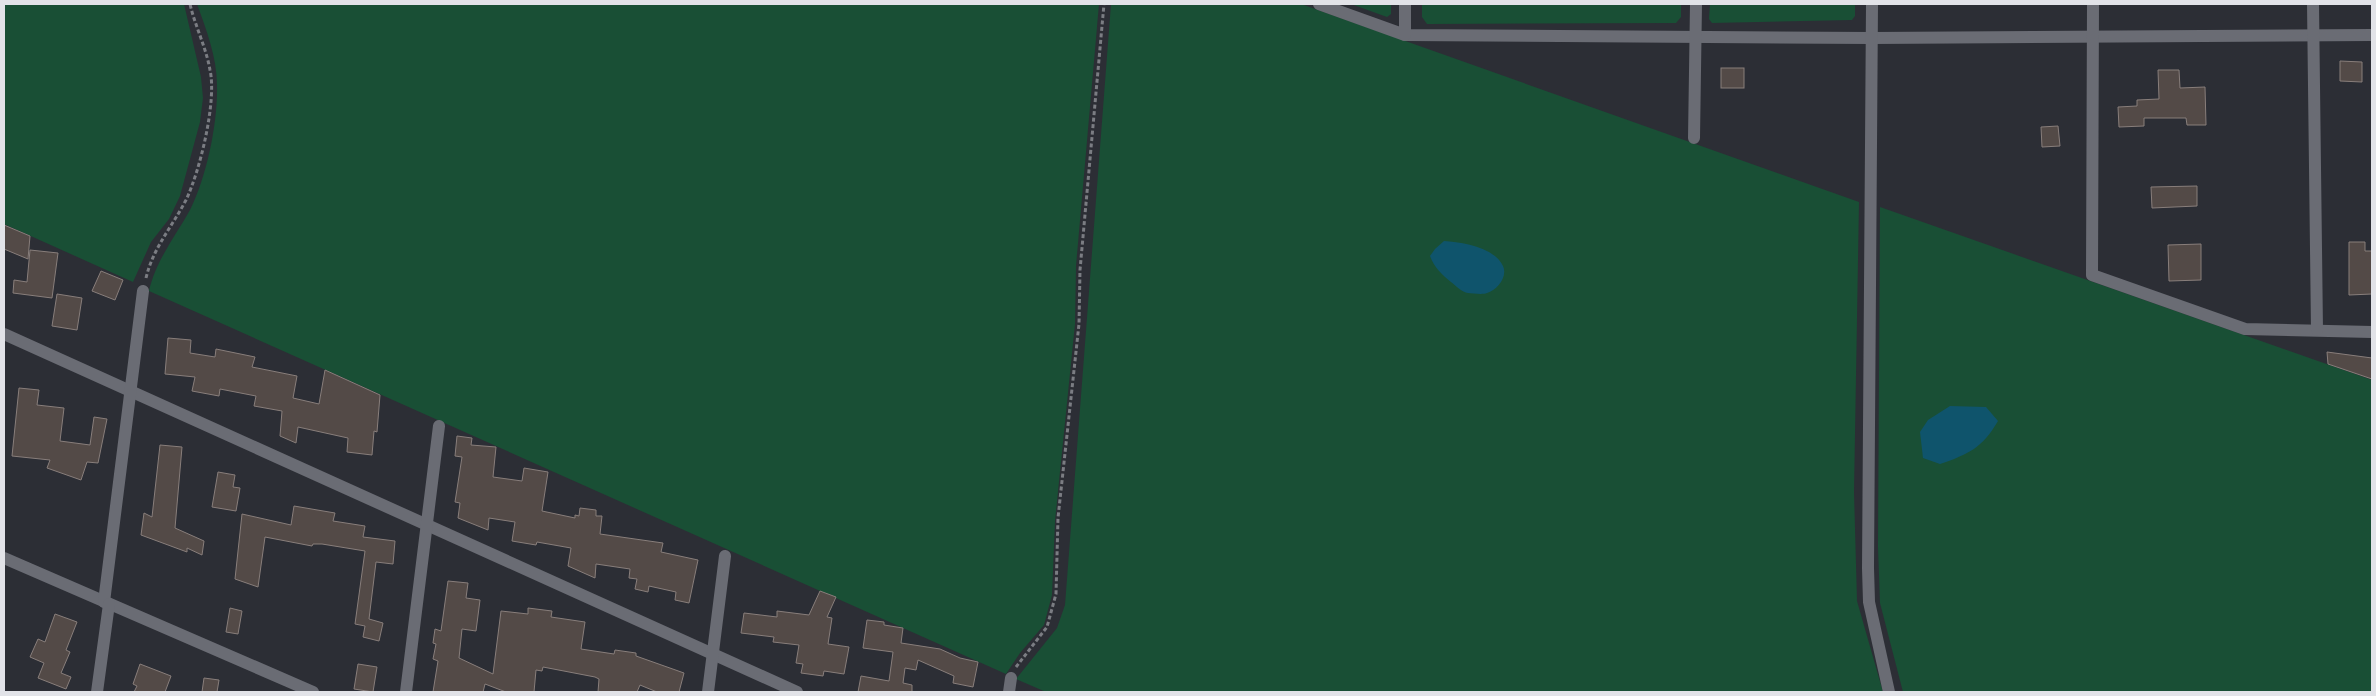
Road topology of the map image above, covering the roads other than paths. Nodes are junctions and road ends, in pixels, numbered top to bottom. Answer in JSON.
{"nodes":[{"id":1,"x":1319,"y":4,"type":"edge"},
{"id":2,"x":1405,"y":4,"type":"edge"},
{"id":3,"x":1696,"y":4,"type":"edge"},
{"id":4,"x":1872,"y":4,"type":"edge"},
{"id":5,"x":2093,"y":4,"type":"edge"},
{"id":6,"x":2313,"y":4,"type":"edge"},
{"id":7,"x":1405,"y":35,"type":"junction"},
{"id":8,"x":2372,"y":35,"type":"edge"},
{"id":9,"x":2313,"y":36,"type":"junction"},
{"id":10,"x":1696,"y":37,"type":"junction"},
{"id":11,"x":2093,"y":37,"type":"junction"},
{"id":12,"x":1872,"y":38,"type":"junction"},
{"id":13,"x":1694,"y":138,"type":"dead end"},
{"id":14,"x":143,"y":291,"type":"road end"},
{"id":15,"x":2317,"y":330,"type":"junction"},
{"id":16,"x":2372,"y":332,"type":"edge"},
{"id":17,"x":4,"y":334,"type":"edge"},
{"id":18,"x":130,"y":391,"type":"junction"},
{"id":19,"x":439,"y":426,"type":"dead end"},
{"id":20,"x":427,"y":525,"type":"junction"},
{"id":21,"x":725,"y":556,"type":"dead end"},
{"id":22,"x":4,"y":558,"type":"edge"},
{"id":23,"x":107,"y":603,"type":"junction"},
{"id":24,"x":713,"y":654,"type":"junction"},
{"id":25,"x":1011,"y":678,"type":"road end"},
{"id":26,"x":97,"y":692,"type":"edge"},
{"id":27,"x":313,"y":692,"type":"edge"},
{"id":28,"x":406,"y":692,"type":"edge"},
{"id":29,"x":708,"y":692,"type":"edge"},
{"id":30,"x":797,"y":692,"type":"edge"},
{"id":31,"x":1009,"y":692,"type":"edge"},
{"id":32,"x":1889,"y":692,"type":"edge"}],
"edges":[{"from":1,"to":7,"type":"street"},
{"from":2,"to":7,"type":"street"},
{"from":3,"to":10,"type":"street"},
{"from":4,"to":12,"type":"street"},
{"from":5,"to":11,"type":"street"},
{"from":6,"to":9,"type":"street"},
{"from":7,"to":10,"type":"street"},
{"from":8,"to":9,"type":"street"},
{"from":9,"to":11,"type":"street"},
{"from":9,"to":15,"type":"street"},
{"from":10,"to":12,"type":"street"},
{"from":10,"to":13,"type":"street"},
{"from":11,"to":12,"type":"street"},
{"from":11,"to":15,"type":"street"},
{"from":12,"to":32,"type":"street"},
{"from":14,"to":18,"type":"street"},
{"from":15,"to":16,"type":"street"},
{"from":17,"to":18,"type":"street"},
{"from":18,"to":20,"type":"street"},
{"from":18,"to":23,"type":"street"},
{"from":19,"to":20,"type":"street"},
{"from":20,"to":24,"type":"street"},
{"from":20,"to":28,"type":"street"},
{"from":21,"to":24,"type":"street"},
{"from":22,"to":23,"type":"street"},
{"from":23,"to":26,"type":"street"},
{"from":23,"to":27,"type":"street"},
{"from":24,"to":29,"type":"street"},
{"from":24,"to":30,"type":"street"},
{"from":25,"to":31,"type":"street"}]}
